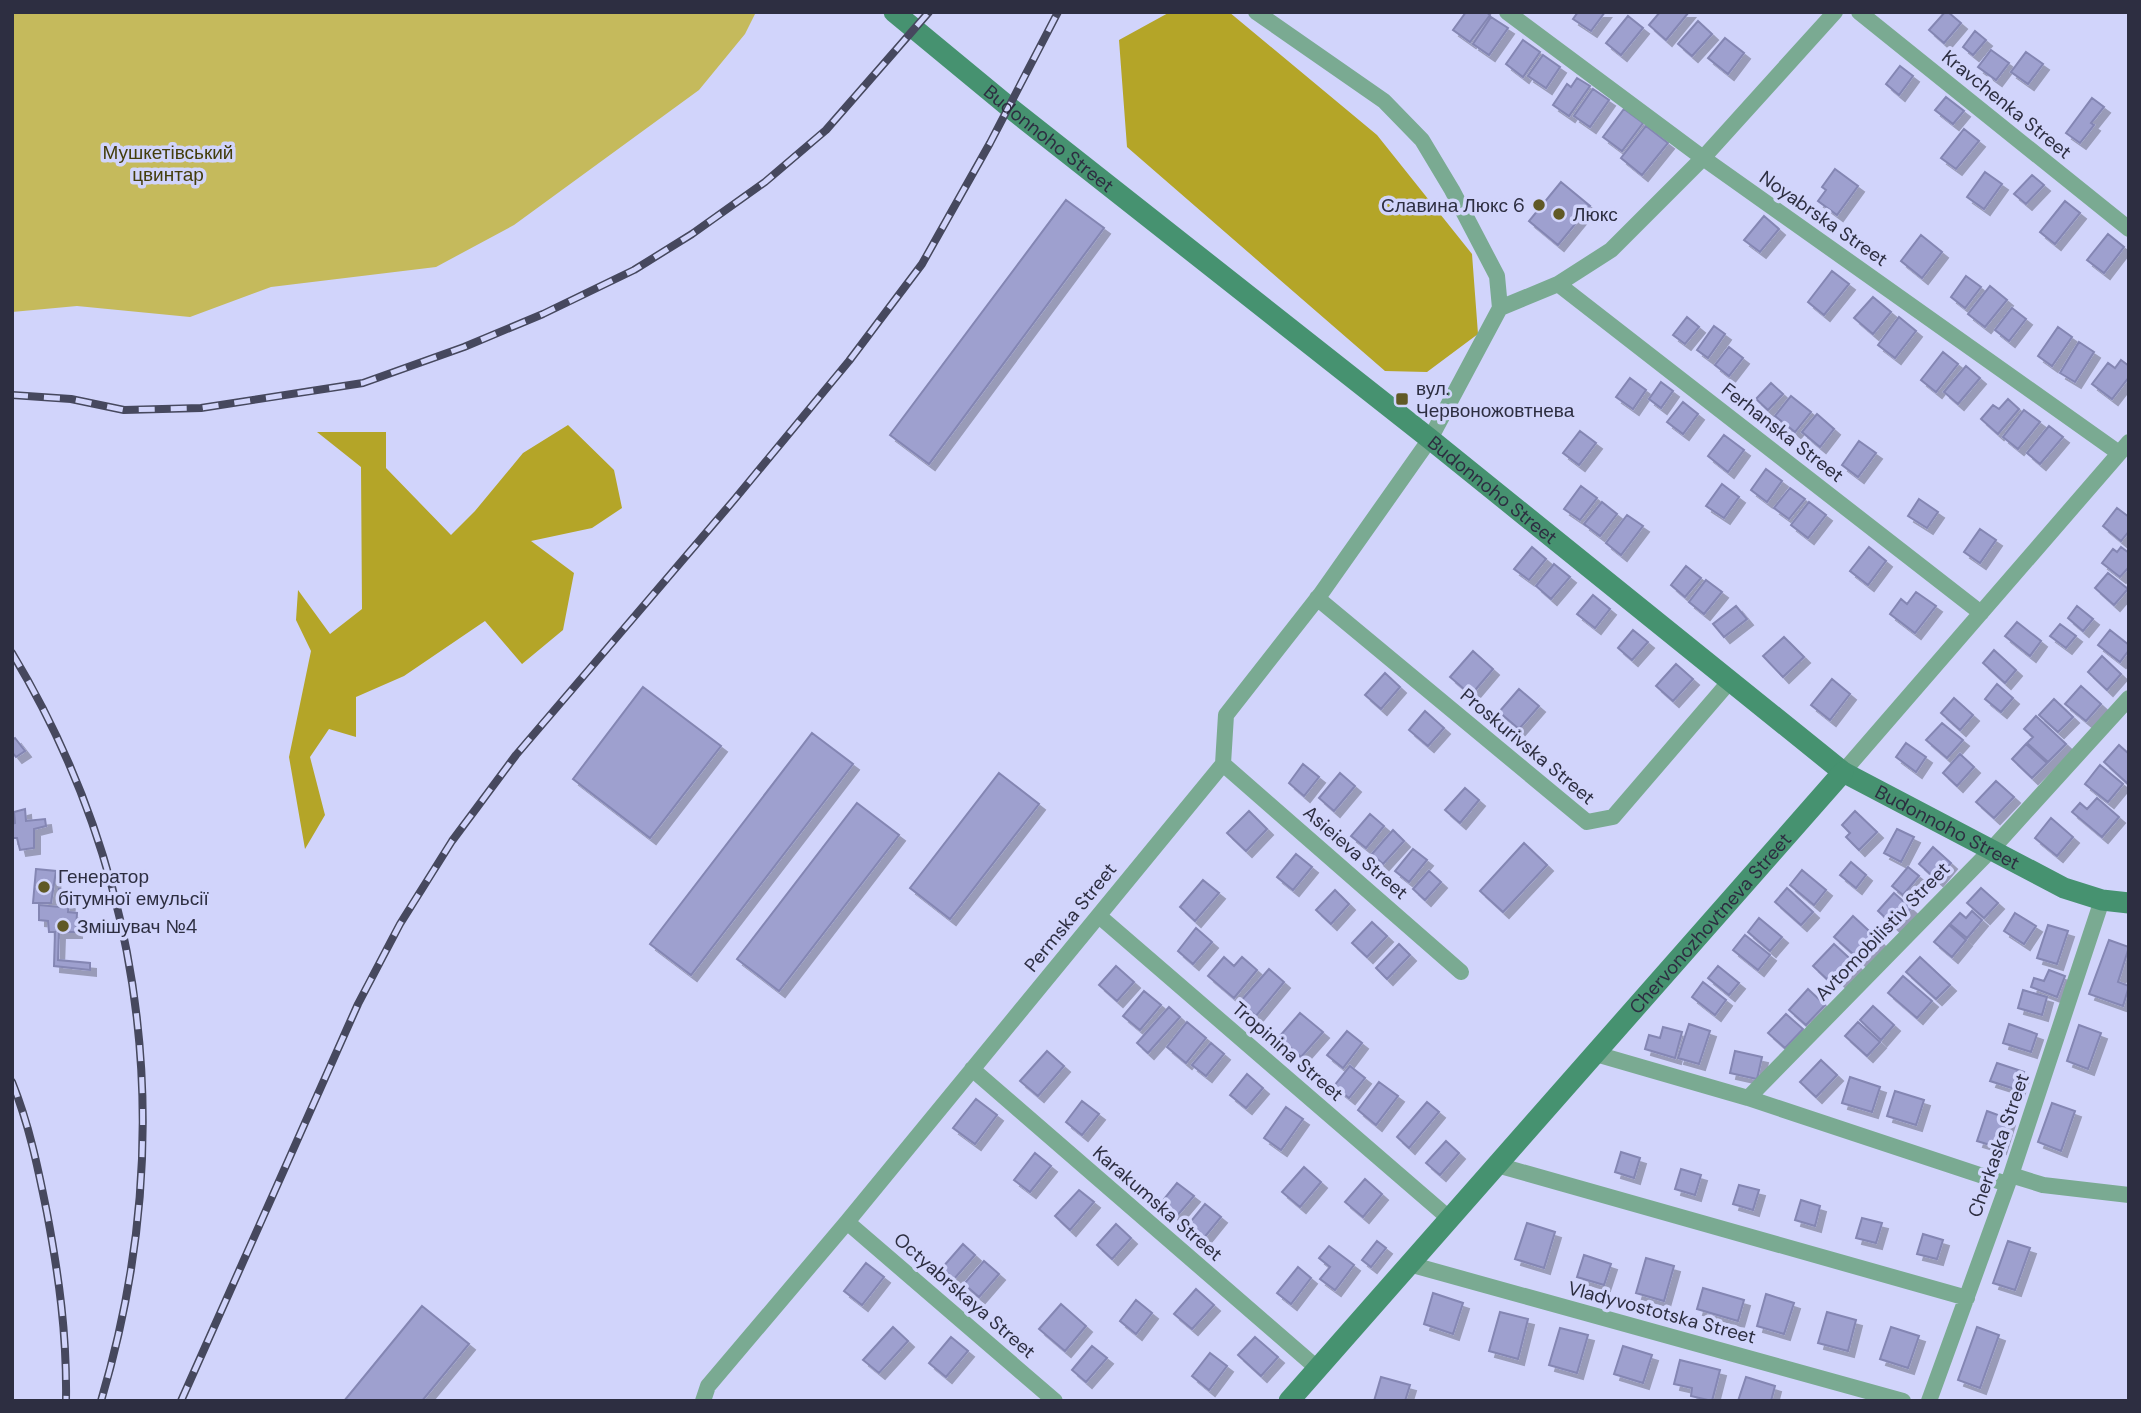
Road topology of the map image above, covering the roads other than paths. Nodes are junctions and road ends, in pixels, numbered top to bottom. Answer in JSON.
{"nodes":[{"id":1,"x":894,"y":12,"type":"edge"},
{"id":2,"x":1256,"y":12,"type":"edge"},
{"id":3,"x":1507,"y":12,"type":"edge"},
{"id":4,"x":1835,"y":12,"type":"edge"},
{"id":5,"x":1859,"y":12,"type":"edge"},
{"id":6,"x":1703,"y":158,"type":"junction"},
{"id":7,"x":2129,"y":229,"type":"edge"},
{"id":8,"x":1558,"y":284,"type":"junction"},
{"id":9,"x":1500,"y":308,"type":"junction"},
{"id":10,"x":1430,"y":439,"type":"junction"},
{"id":11,"x":2124,"y":447,"type":"edge"},
{"id":12,"x":1317,"y":598,"type":"junction"},
{"id":13,"x":1982,"y":614,"type":"junction"},
{"id":14,"x":1730,"y":681,"type":"junction"},
{"id":15,"x":2129,"y":698,"type":"edge"},
{"id":16,"x":1223,"y":764,"type":"junction"},
{"id":17,"x":1843,"y":772,"type":"junction"},
{"id":18,"x":1992,"y":849,"type":"junction"},
{"id":19,"x":2102,"y":900,"type":"junction"},
{"id":20,"x":2129,"y":902,"type":"edge"},
{"id":21,"x":1098,"y":916,"type":"junction"},
{"id":22,"x":1461,"y":972,"type":"dead end"},
{"id":23,"x":1595,"y":1054,"type":"junction"},
{"id":24,"x":972,"y":1069,"type":"junction"},
{"id":25,"x":1748,"y":1098,"type":"junction"},
{"id":26,"x":1497,"y":1165,"type":"junction"},
{"id":27,"x":2009,"y":1180,"type":"junction"},
{"id":28,"x":2129,"y":1195,"type":"edge"},
{"id":29,"x":1450,"y":1219,"type":"junction"},
{"id":30,"x":847,"y":1222,"type":"junction"},
{"id":31,"x":1409,"y":1264,"type":"junction"},
{"id":32,"x":1967,"y":1298,"type":"junction"},
{"id":33,"x":1317,"y":1368,"type":"junction"},
{"id":34,"x":703,"y":1401,"type":"edge"},
{"id":35,"x":1055,"y":1401,"type":"edge"},
{"id":36,"x":1289,"y":1401,"type":"edge"},
{"id":37,"x":1903,"y":1401,"type":"edge"},
{"id":38,"x":1929,"y":1401,"type":"edge"}],
"edges":[{"from":1,"to":10,"type":"main road","name":"Budonnoho Street"},
{"from":2,"to":9,"type":"street"},
{"from":3,"to":6,"type":"street","name":"Noyabrska Street"},
{"from":4,"to":6,"type":"street"},
{"from":5,"to":7,"type":"street","name":"Kravchenka Street"},
{"from":6,"to":8,"type":"street"},
{"from":6,"to":11,"type":"street","name":"Noyabrska Street"},
{"from":8,"to":9,"type":"street"},
{"from":8,"to":13,"type":"street","name":"Ferhanska Street"},
{"from":9,"to":10,"type":"street"},
{"from":10,"to":12,"type":"street"},
{"from":10,"to":14,"type":"main road","name":"Budonnoho Street"},
{"from":11,"to":13,"type":"street","name":"Chervonozhovtneva Street"},
{"from":12,"to":14,"type":"street","name":"Proskurivska Street"},
{"from":12,"to":16,"type":"street"},
{"from":13,"to":17,"type":"street","name":"Chervonozhovtneva Street"},
{"from":14,"to":17,"type":"main road","name":"Budonnoho Street"},
{"from":15,"to":18,"type":"street","name":"Avtomobilistiv Street"},
{"from":16,"to":21,"type":"street","name":"Permska Street"},
{"from":16,"to":22,"type":"street","name":"Asieieva Street"},
{"from":17,"to":18,"type":"main road","name":"Budonnoho Street"},
{"from":17,"to":23,"type":"main road","name":"Chervonozhovtneva Street"},
{"from":18,"to":19,"type":"main road","name":"Budonnoho Street"},
{"from":18,"to":25,"type":"street","name":"Avtomobilistiv Street"},
{"from":19,"to":20,"type":"main road","name":"Budonnoho Street"},
{"from":19,"to":27,"type":"street","name":"Cherkaska Street"},
{"from":21,"to":24,"type":"street","name":"Permska Street"},
{"from":21,"to":29,"type":"street","name":"Tropinina Street"},
{"from":23,"to":25,"type":"street"},
{"from":23,"to":26,"type":"main road","name":"Chervonozhovtneva Street"},
{"from":24,"to":30,"type":"street","name":"Permska Street"},
{"from":24,"to":33,"type":"street","name":"Karakumska Street"},
{"from":25,"to":27,"type":"street"},
{"from":26,"to":29,"type":"main road","name":"Chervonozhovtneva Street"},
{"from":26,"to":32,"type":"street"},
{"from":27,"to":28,"type":"street"},
{"from":27,"to":32,"type":"street","name":"Cherkaska Street"},
{"from":29,"to":31,"type":"main road","name":"Chervonozhovtneva Street"},
{"from":30,"to":34,"type":"street","name":"Permska Street"},
{"from":30,"to":35,"type":"street","name":"Octyabrskaya Street"},
{"from":31,"to":33,"type":"main road","name":"Chervonozhovtneva Street"},
{"from":31,"to":37,"type":"street","name":"Vladyvostotska Street"},
{"from":32,"to":38,"type":"street","name":"Cherkaska Street"},
{"from":33,"to":36,"type":"main road","name":"Chervonozhovtneva Street"}]}
